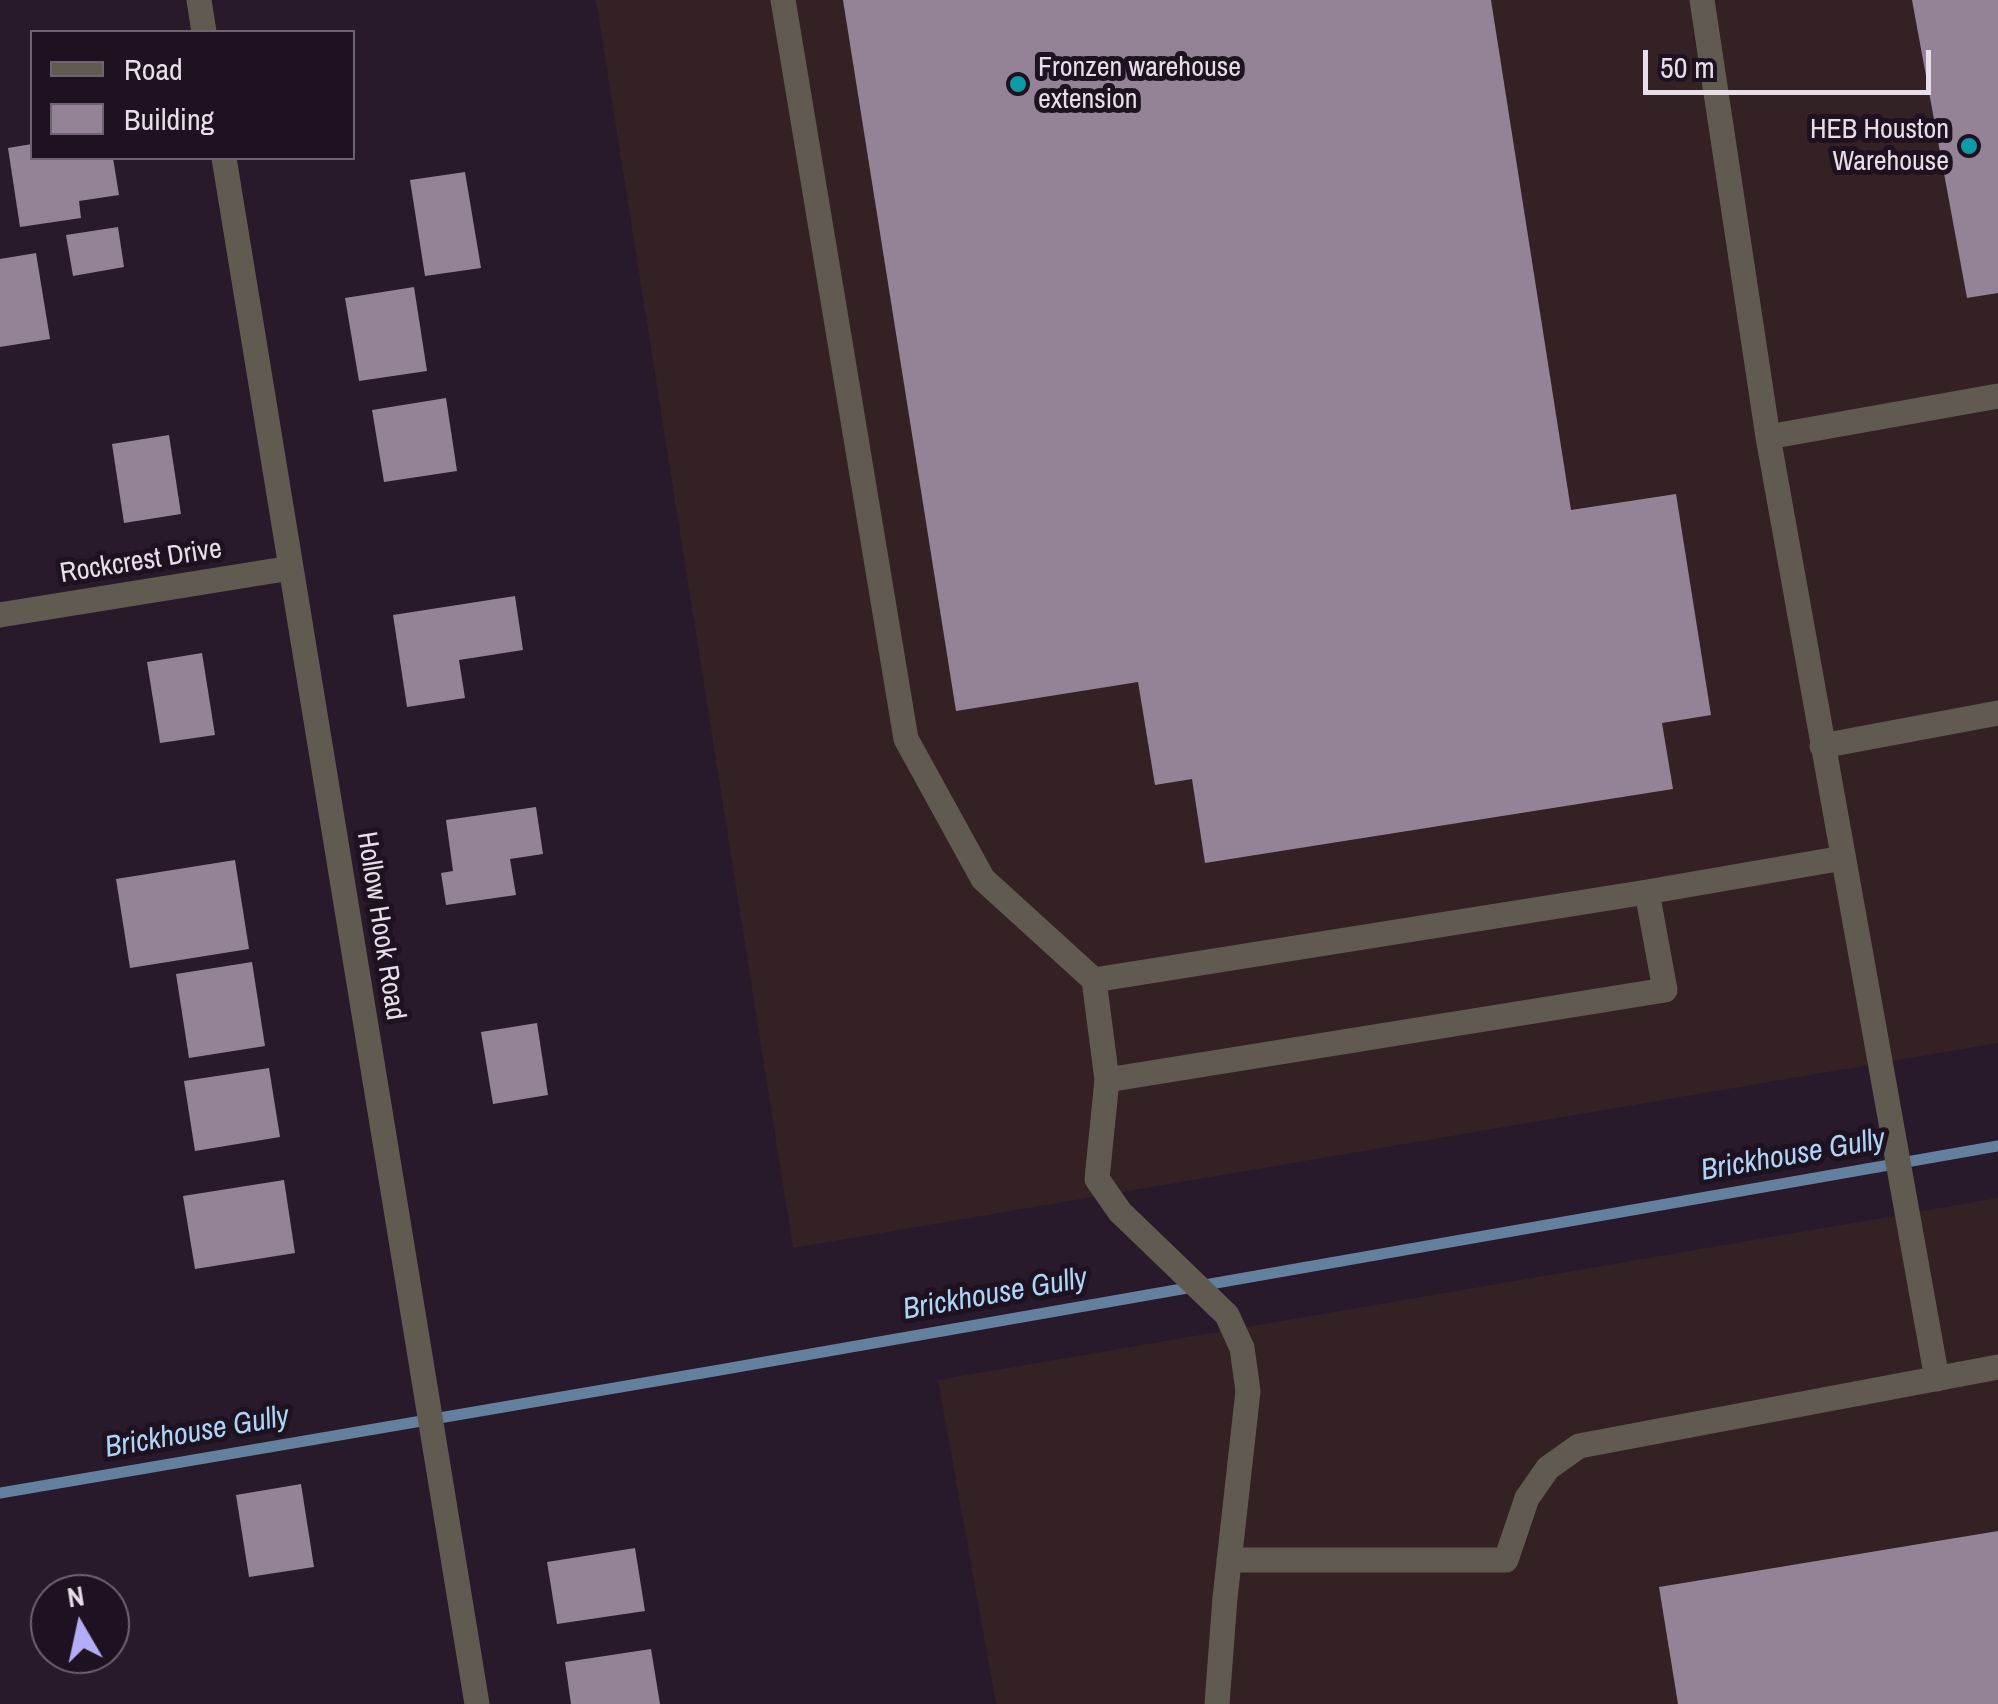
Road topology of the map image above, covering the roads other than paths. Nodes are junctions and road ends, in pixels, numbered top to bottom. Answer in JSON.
{"nodes":[{"id":1,"x":198,"y":0,"type":"edge"},
{"id":2,"x":783,"y":0,"type":"edge"},
{"id":3,"x":1702,"y":0,"type":"edge"},
{"id":4,"x":204,"y":30,"type":"edge"},
{"id":5,"x":224,"y":160,"type":"edge"},
{"id":6,"x":1998,"y":396,"type":"edge"},
{"id":7,"x":1768,"y":437,"type":"junction"},
{"id":8,"x":291,"y":568,"type":"junction"},
{"id":9,"x":0,"y":615,"type":"edge"},
{"id":10,"x":1998,"y":713,"type":"edge"},
{"id":11,"x":1822,"y":746,"type":"junction"},
{"id":12,"x":1843,"y":858,"type":"junction"},
{"id":13,"x":1647,"y":892,"type":"junction"},
{"id":14,"x":1094,"y":980,"type":"junction"},
{"id":15,"x":1107,"y":1080,"type":"junction"},
{"id":16,"x":1998,"y":1368,"type":"edge"},
{"id":17,"x":1936,"y":1379,"type":"junction"},
{"id":18,"x":1229,"y":1560,"type":"junction"},
{"id":19,"x":477,"y":1704,"type":"edge"},
{"id":20,"x":1218,"y":1704,"type":"edge"}],
"edges":[{"from":1,"to":4,"type":"street"},
{"from":2,"to":14,"type":"street"},
{"from":3,"to":7,"type":"street"},
{"from":5,"to":8,"type":"street","name":"Hollow Hook Road"},
{"from":6,"to":7,"type":"street"},
{"from":7,"to":11,"type":"street"},
{"from":8,"to":9,"type":"street","name":"Rockcrest Drive"},
{"from":8,"to":19,"type":"street","name":"Hollow Hook Road"},
{"from":10,"to":11,"type":"street"},
{"from":11,"to":12,"type":"street"},
{"from":12,"to":13,"type":"street"},
{"from":12,"to":17,"type":"street"},
{"from":13,"to":14,"type":"street"},
{"from":13,"to":15,"type":"street"},
{"from":14,"to":15,"type":"street"},
{"from":15,"to":18,"type":"street"},
{"from":16,"to":17,"type":"street"},
{"from":17,"to":18,"type":"street"},
{"from":18,"to":20,"type":"street"}]}
